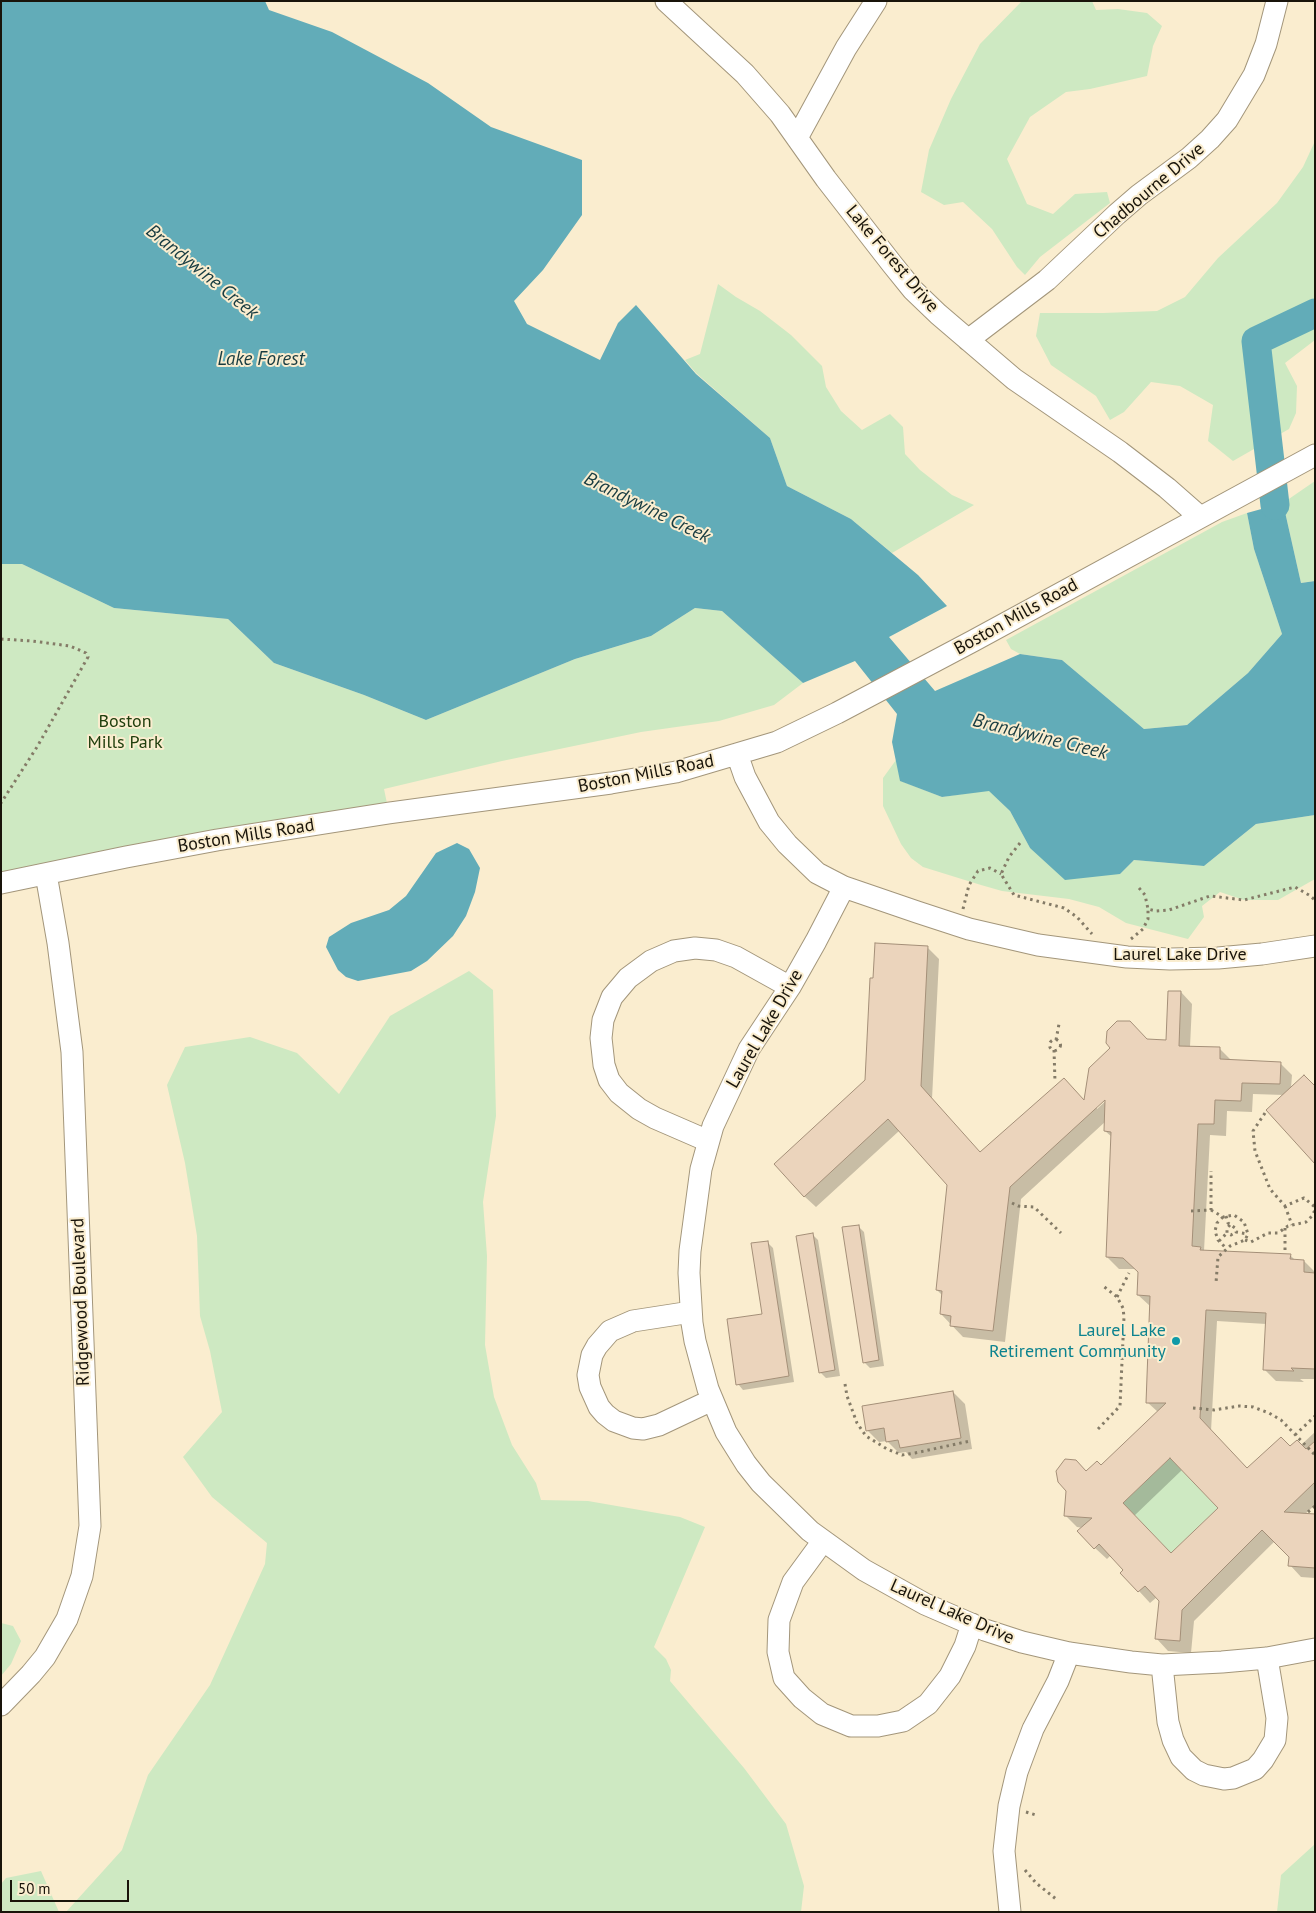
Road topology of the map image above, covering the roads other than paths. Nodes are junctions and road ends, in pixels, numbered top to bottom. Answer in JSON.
{"nodes":[{"id":1,"x":666,"y":1,"type":"edge"},
{"id":2,"x":876,"y":1,"type":"edge"},
{"id":3,"x":1277,"y":1,"type":"edge"},
{"id":4,"x":797,"y":138,"type":"junction"},
{"id":5,"x":968,"y":340,"type":"junction"},
{"id":6,"x":1315,"y":455,"type":"edge"},
{"id":7,"x":1200,"y":517,"type":"junction"},
{"id":8,"x":737,"y":754,"type":"junction"},
{"id":9,"x":46,"y":874,"type":"junction"},
{"id":10,"x":1,"y":883,"type":"edge"},
{"id":11,"x":844,"y":887,"type":"junction"},
{"id":12,"x":1315,"y":946,"type":"edge"},
{"id":13,"x":790,"y":987,"type":"junction"},
{"id":14,"x":708,"y":1141,"type":"junction"},
{"id":15,"x":691,"y":1312,"type":"junction"},
{"id":16,"x":712,"y":1400,"type":"junction"},
{"id":17,"x":823,"y":1541,"type":"junction"},
{"id":18,"x":972,"y":1624,"type":"junction"},
{"id":19,"x":1315,"y":1649,"type":"edge"},
{"id":20,"x":1069,"y":1653,"type":"junction"},
{"id":21,"x":1267,"y":1658,"type":"junction"},
{"id":22,"x":1162,"y":1665,"type":"junction"},
{"id":23,"x":1,"y":1705,"type":"edge"},
{"id":24,"x":1010,"y":1912,"type":"edge"}],
"edges":[{"from":1,"to":4,"type":"street","name":"Lake Forest Drive"},
{"from":2,"to":4,"type":"street"},
{"from":3,"to":5,"type":"street","name":"Chadbourne Drive"},
{"from":4,"to":5,"type":"street","name":"Lake Forest Drive"},
{"from":5,"to":7,"type":"street","name":"Lake Forest Drive"},
{"from":6,"to":7,"type":"street","name":"Boston Mills Road"},
{"from":7,"to":8,"type":"street","name":"Boston Mills Road"},
{"from":8,"to":9,"type":"street","name":"Boston Mills Road"},
{"from":8,"to":11,"type":"street","name":"Laurel Lake Drive"},
{"from":9,"to":10,"type":"street","name":"Boston Mills Road"},
{"from":9,"to":23,"type":"street","name":"Ridgewood Boulevard"},
{"from":11,"to":12,"type":"street","name":"Laurel Lake Drive"},
{"from":11,"to":13,"type":"street","name":"Laurel Lake Drive"},
{"from":13,"to":14,"type":"street","name":"Laurel Lake Drive"},
{"from":13,"to":14,"type":"street"},
{"from":14,"to":15,"type":"street","name":"Laurel Lake Drive"},
{"from":15,"to":16,"type":"street","name":"Laurel Lake Drive"},
{"from":15,"to":16,"type":"street"},
{"from":16,"to":17,"type":"street","name":"Laurel Lake Drive"},
{"from":17,"to":18,"type":"street","name":"Laurel Lake Drive"},
{"from":17,"to":18,"type":"street"},
{"from":18,"to":20,"type":"street","name":"Laurel Lake Drive"},
{"from":19,"to":21,"type":"street","name":"Laurel Lake Drive"},
{"from":20,"to":22,"type":"street","name":"Laurel Lake Drive"},
{"from":20,"to":24,"type":"street"},
{"from":21,"to":22,"type":"street","name":"Laurel Lake Drive"},
{"from":21,"to":22,"type":"street"}]}
